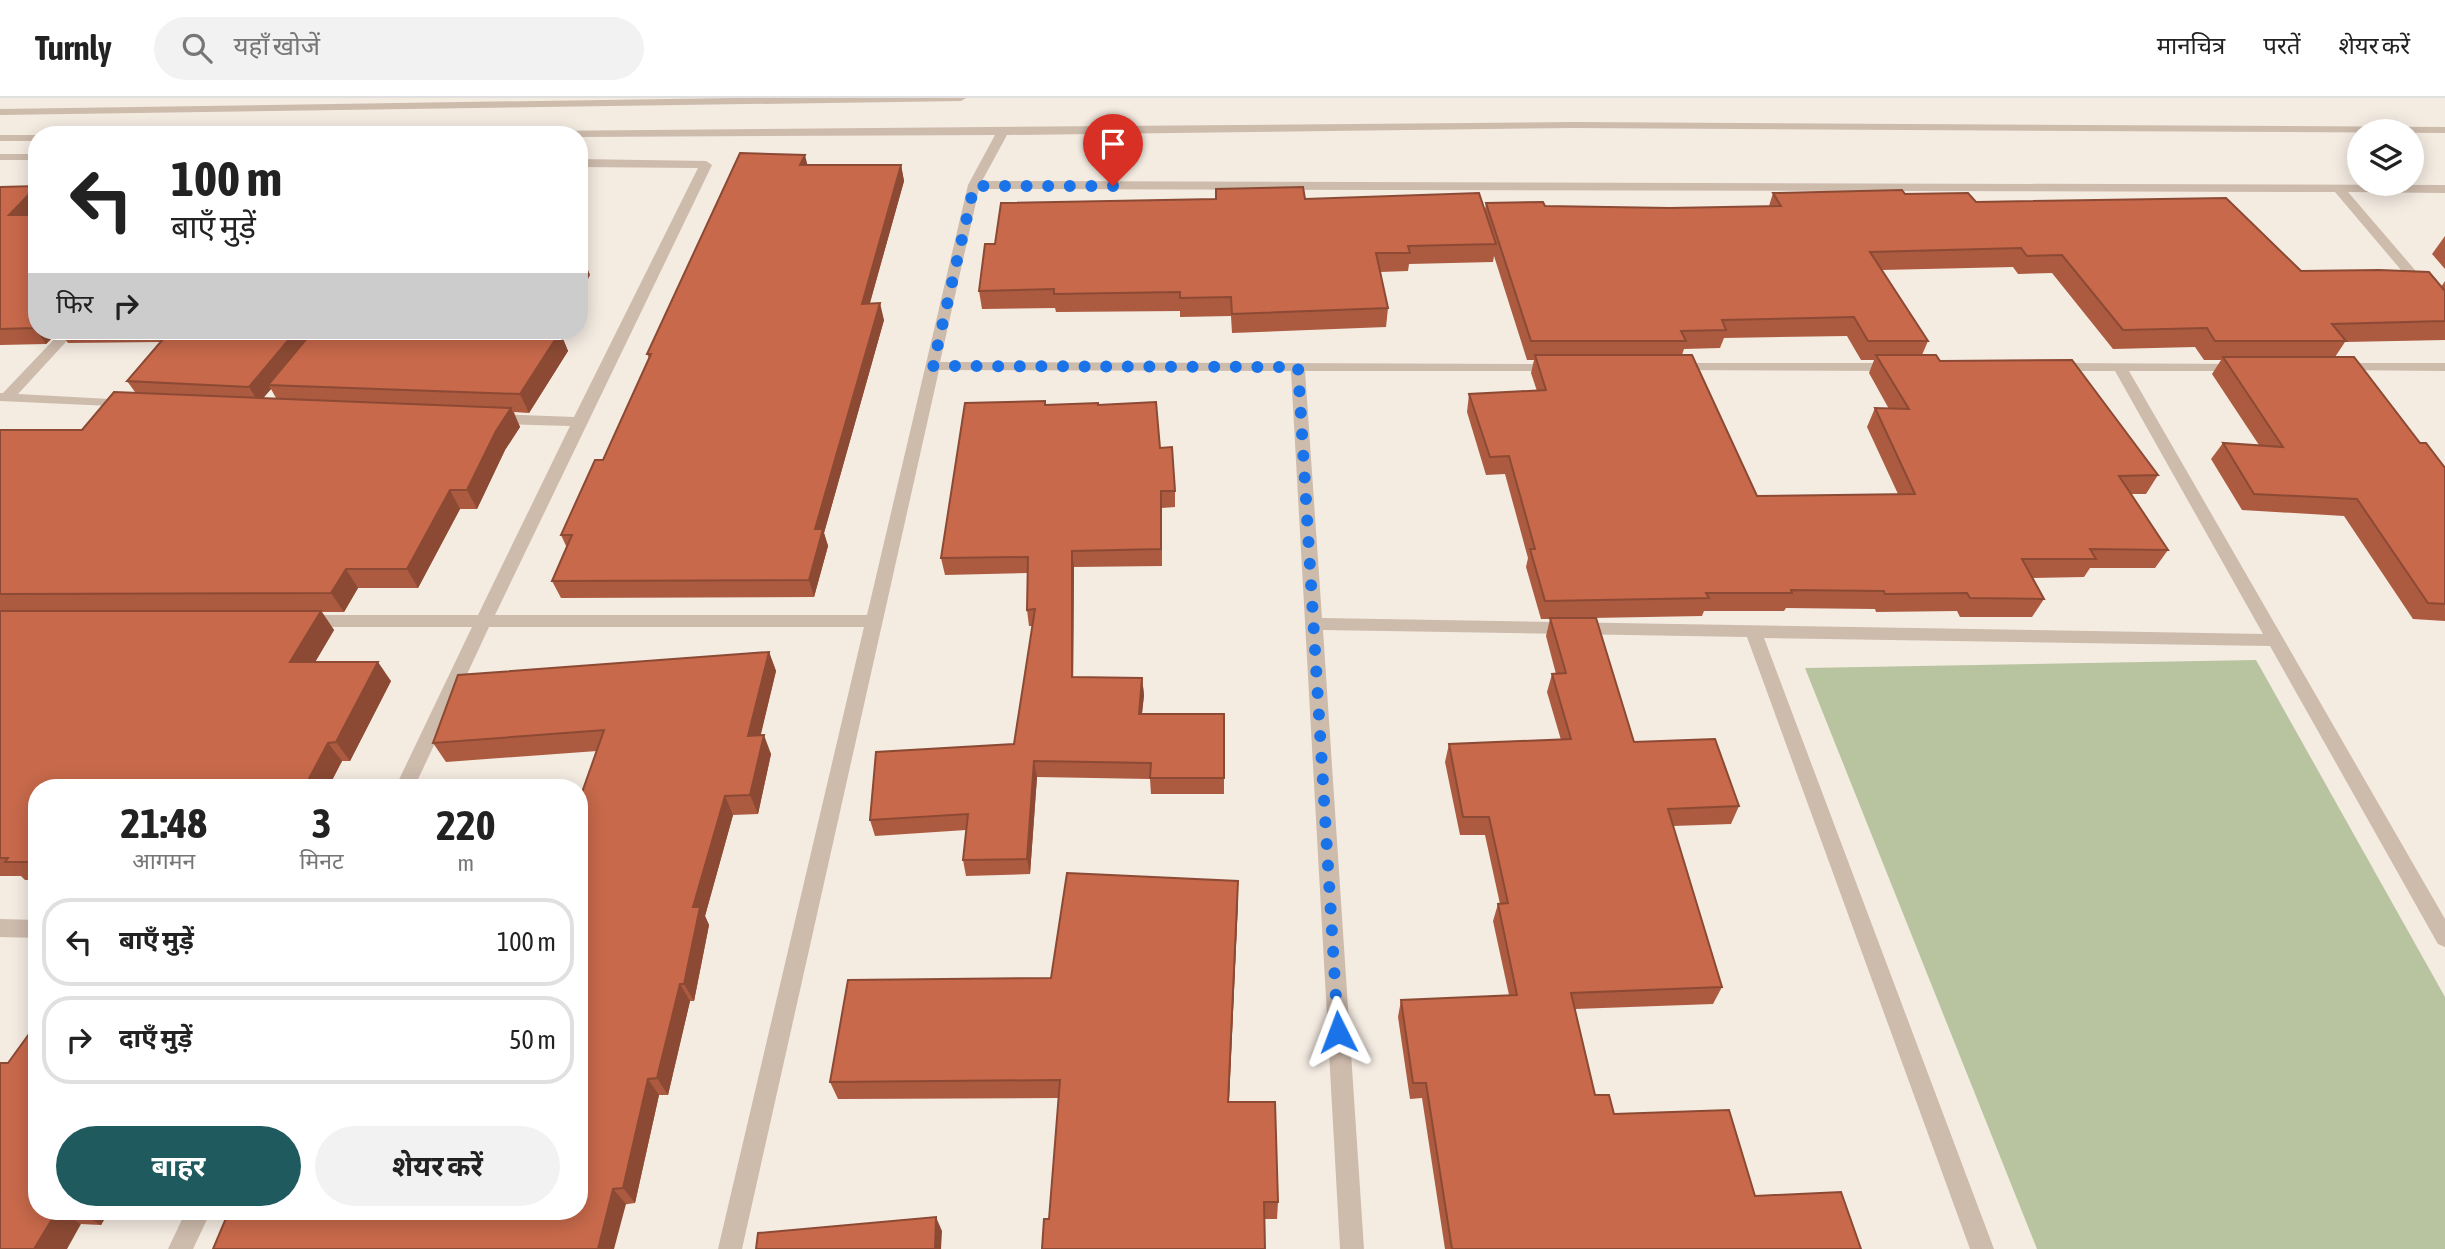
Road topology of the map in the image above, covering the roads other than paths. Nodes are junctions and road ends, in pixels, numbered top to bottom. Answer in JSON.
{"nodes":[{"id":1,"x":961,"y":98,"type":"edge"},
{"id":2,"x":0,"y":111,"type":"edge"},
{"id":3,"x":2445,"y":130,"type":"edge"},
{"id":4,"x":1003,"y":132,"type":"junction"},
{"id":5,"x":588,"y":134,"type":"edge"},
{"id":6,"x":0,"y":138,"type":"edge"},
{"id":7,"x":28,"y":138,"type":"edge"},
{"id":8,"x":0,"y":157,"type":"edge"},
{"id":9,"x":28,"y":157,"type":"edge"},
{"id":10,"x":588,"y":163,"type":"edge"},
{"id":11,"x":974,"y":186,"type":"junction"},
{"id":12,"x":2338,"y":188,"type":"junction"},
{"id":13,"x":2445,"y":189,"type":"edge"},
{"id":14,"x":2445,"y":313,"type":"edge"},
{"id":15,"x":60,"y":340,"type":"edge"},
{"id":16,"x":933,"y":366,"type":"junction"},
{"id":17,"x":1298,"y":367,"type":"junction"},
{"id":18,"x":1576,"y":367,"type":"edge"},
{"id":19,"x":1660,"y":367,"type":"edge"},
{"id":20,"x":1911,"y":367,"type":"edge"},
{"id":21,"x":2036,"y":367,"type":"edge"},
{"id":22,"x":2120,"y":367,"type":"junction"},
{"id":23,"x":2255,"y":367,"type":"edge"},
{"id":24,"x":2323,"y":367,"type":"edge"},
{"id":25,"x":2445,"y":368,"type":"edge"},
{"id":26,"x":3,"y":397,"type":"edge"},
{"id":27,"x":142,"y":404,"type":"edge"},
{"id":28,"x":483,"y":419,"type":"edge"},
{"id":29,"x":579,"y":422,"type":"junction"},
{"id":30,"x":291,"y":621,"type":"edge"},
{"id":31,"x":485,"y":621,"type":"junction"},
{"id":32,"x":874,"y":621,"type":"junction"},
{"id":33,"x":1313,"y":624,"type":"junction"},
{"id":34,"x":1753,"y":631,"type":"junction"},
{"id":35,"x":2275,"y":640,"type":"junction"},
{"id":36,"x":408,"y":779,"type":"edge"},
{"id":37,"x":0,"y":928,"type":"edge"},
{"id":38,"x":28,"y":929,"type":"edge"},
{"id":39,"x":2445,"y":938,"type":"edge"},
{"id":40,"x":194,"y":1220,"type":"edge"},
{"id":41,"x":180,"y":1249,"type":"edge"},
{"id":42,"x":730,"y":1249,"type":"edge"},
{"id":43,"x":1352,"y":1249,"type":"edge"},
{"id":44,"x":1982,"y":1249,"type":"edge"}],
"edges":[{"from":1,"to":2,"type":"street"},
{"from":3,"to":4,"type":"street"},
{"from":4,"to":5,"type":"street"},
{"from":4,"to":11,"type":"street"},
{"from":6,"to":7,"type":"street"},
{"from":8,"to":9,"type":"street"},
{"from":10,"to":29,"type":"street"},
{"from":11,"to":12,"type":"street"},
{"from":11,"to":16,"type":"street"},
{"from":12,"to":13,"type":"street"},
{"from":12,"to":14,"type":"street"},
{"from":15,"to":26,"type":"street"},
{"from":16,"to":17,"type":"street"},
{"from":16,"to":32,"type":"street"},
{"from":17,"to":18,"type":"street"},
{"from":17,"to":33,"type":"street"},
{"from":19,"to":20,"type":"street"},
{"from":21,"to":22,"type":"street"},
{"from":22,"to":23,"type":"street"},
{"from":22,"to":35,"type":"street"},
{"from":24,"to":25,"type":"street"},
{"from":26,"to":27,"type":"street"},
{"from":28,"to":29,"type":"street"},
{"from":29,"to":31,"type":"street"},
{"from":30,"to":31,"type":"street"},
{"from":31,"to":32,"type":"street"},
{"from":31,"to":36,"type":"street"},
{"from":32,"to":42,"type":"street"},
{"from":33,"to":34,"type":"street"},
{"from":33,"to":43,"type":"street"},
{"from":34,"to":35,"type":"street"},
{"from":34,"to":44,"type":"street"},
{"from":35,"to":39,"type":"street"},
{"from":37,"to":38,"type":"street"},
{"from":40,"to":41,"type":"street"}]}
